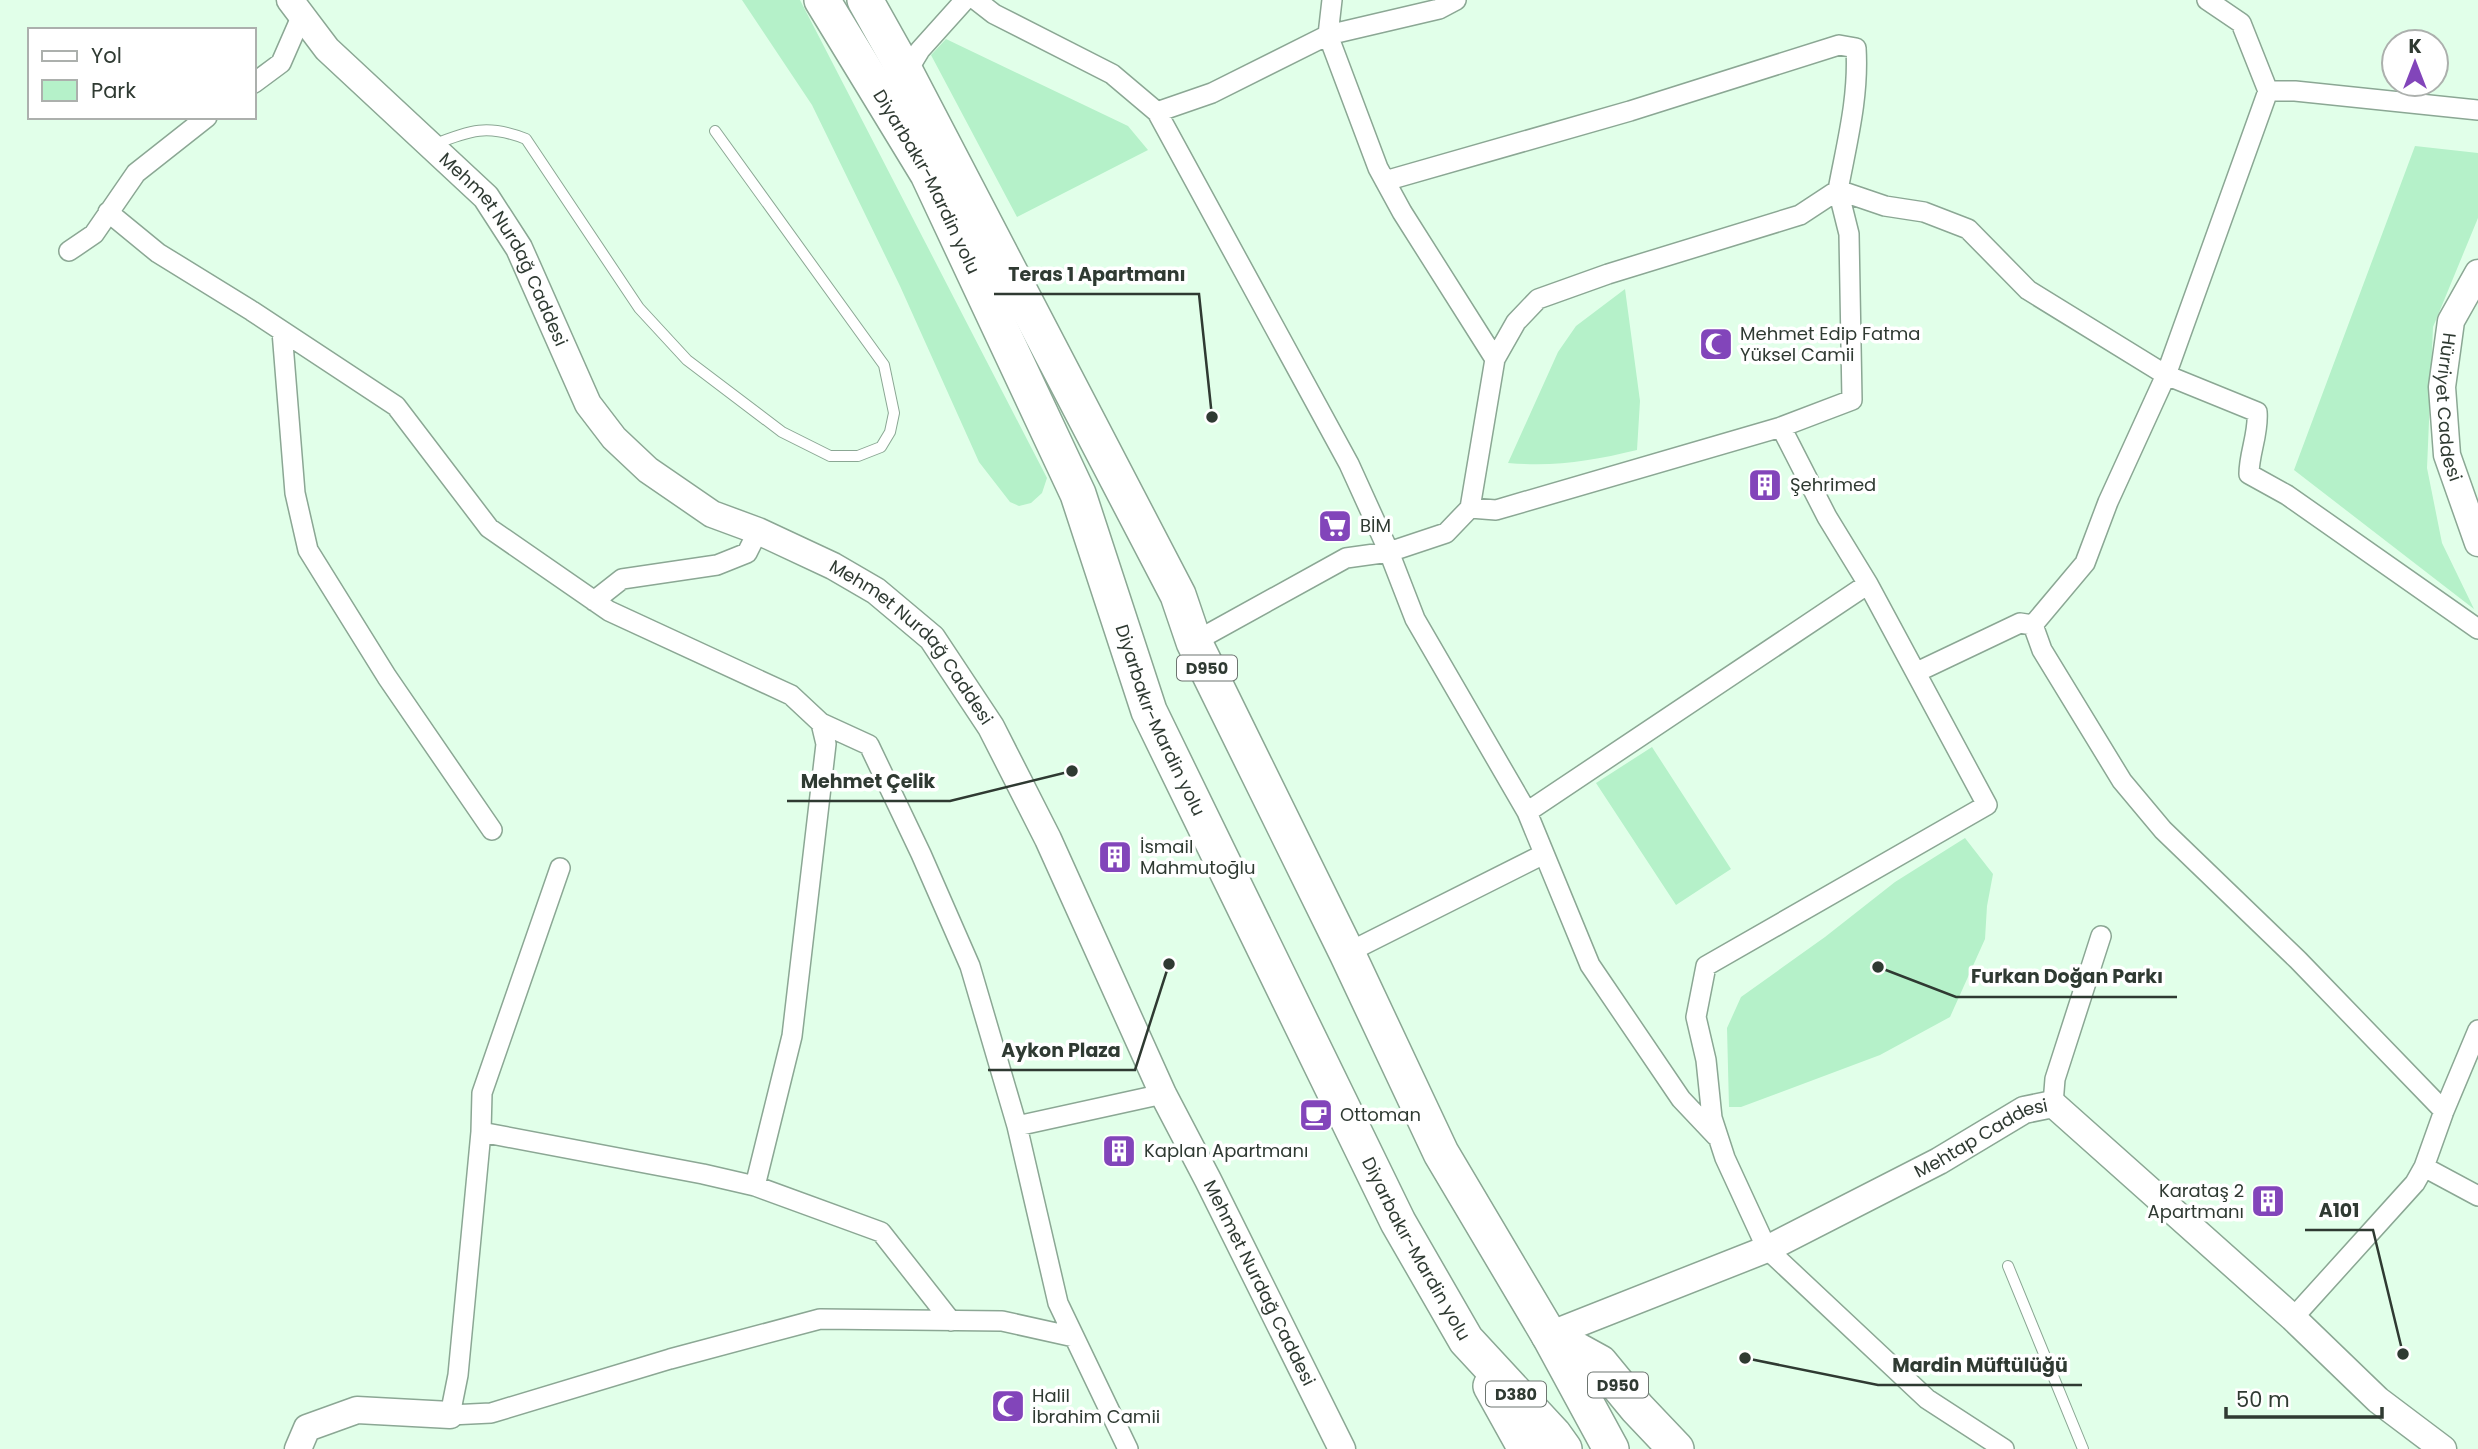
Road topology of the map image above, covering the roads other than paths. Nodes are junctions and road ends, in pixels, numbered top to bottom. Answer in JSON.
{"nodes":[{"id":1,"x":822,"y":0,"type":"edge"},
{"id":2,"x":865,"y":0,"type":"edge"},
{"id":3,"x":965,"y":0,"type":"edge"},
{"id":4,"x":976,"y":0,"type":"edge"},
{"id":5,"x":1332,"y":0,"type":"edge"},
{"id":6,"x":1456,"y":0,"type":"edge"},
{"id":7,"x":2207,"y":0,"type":"edge"},
{"id":8,"x":296,"y":7,"type":"edge"},
{"id":9,"x":1328,"y":35,"type":"junction"},
{"id":10,"x":906,"y":73,"type":"junction"},
{"id":11,"x":256,"y":82,"type":"edge"},
{"id":12,"x":2268,"y":91,"type":"junction"},
{"id":13,"x":2478,"y":110,"type":"edge"},
{"id":14,"x":1157,"y":112,"type":"junction"},
{"id":15,"x":204,"y":119,"type":"edge"},
{"id":16,"x":715,"y":131,"type":"dead end"},
{"id":17,"x":433,"y":145,"type":"junction"},
{"id":18,"x":1385,"y":181,"type":"junction"},
{"id":19,"x":1838,"y":190,"type":"junction"},
{"id":20,"x":108,"y":212,"type":"junction"},
{"id":21,"x":69,"y":251,"type":"dead end"},
{"id":22,"x":2478,"y":273,"type":"edge"},
{"id":23,"x":282,"y":331,"type":"junction"},
{"id":24,"x":1495,"y":359,"type":"junction"},
{"id":25,"x":2166,"y":375,"type":"junction"},
{"id":26,"x":1781,"y":427,"type":"junction"},
{"id":27,"x":1470,"y":508,"type":"junction"},
{"id":28,"x":758,"y":531,"type":"junction"},
{"id":29,"x":2478,"y":543,"type":"edge"},
{"id":30,"x":1389,"y":552,"type":"junction"},
{"id":31,"x":1868,"y":584,"type":"junction"},
{"id":32,"x":594,"y":601,"type":"junction"},
{"id":33,"x":2033,"y":625,"type":"junction"},
{"id":34,"x":2478,"y":629,"type":"edge"},
{"id":35,"x":1194,"y":642,"type":"junction"},
{"id":36,"x":1917,"y":673,"type":"junction"},
{"id":37,"x":821,"y":723,"type":"junction"},
{"id":38,"x":1527,"y":812,"type":"junction"},
{"id":39,"x":492,"y":830,"type":"dead end"},
{"id":40,"x":1544,"y":854,"type":"junction"},
{"id":41,"x":560,"y":868,"type":"dead end"},
{"id":42,"x":2101,"y":936,"type":"dead end"},
{"id":43,"x":1348,"y":953,"type":"junction"},
{"id":44,"x":2478,"y":1030,"type":"edge"},
{"id":45,"x":1163,"y":1094,"type":"junction"},
{"id":46,"x":2053,"y":1104,"type":"junction"},
{"id":47,"x":2444,"y":1111,"type":"junction"},
{"id":48,"x":1017,"y":1126,"type":"junction"},
{"id":49,"x":481,"y":1132,"type":"junction"},
{"id":50,"x":1719,"y":1140,"type":"junction"},
{"id":51,"x":2424,"y":1167,"type":"junction"},
{"id":52,"x":755,"y":1186,"type":"junction"},
{"id":53,"x":2478,"y":1196,"type":"edge"},
{"id":54,"x":1767,"y":1249,"type":"junction"},
{"id":55,"x":2008,"y":1266,"type":"dead end"},
{"id":56,"x":2293,"y":1318,"type":"junction"},
{"id":57,"x":951,"y":1321,"type":"junction"},
{"id":58,"x":1549,"y":1335,"type":"junction"},
{"id":59,"x":1074,"y":1336,"type":"junction"},
{"id":60,"x":1466,"y":1340,"type":"junction"},
{"id":61,"x":450,"y":1415,"type":"junction"},
{"id":62,"x":298,"y":1449,"type":"edge"},
{"id":63,"x":1128,"y":1449,"type":"edge"},
{"id":64,"x":1342,"y":1449,"type":"edge"},
{"id":65,"x":1526,"y":1449,"type":"edge"},
{"id":66,"x":1564,"y":1449,"type":"edge"},
{"id":67,"x":1611,"y":1449,"type":"edge"},
{"id":68,"x":1676,"y":1449,"type":"edge"},
{"id":69,"x":2004,"y":1449,"type":"edge"},
{"id":70,"x":2083,"y":1449,"type":"edge"},
{"id":71,"x":2443,"y":1449,"type":"edge"}],
"edges":[{"from":1,"to":60,"type":"highway","name":"Diyarbakır-Mardin yolu"},
{"from":2,"to":10,"type":"highway","name":"Diyarbakır-Mardin yolu","number":"D950"},
{"from":3,"to":10,"type":"street"},
{"from":4,"to":14,"type":"street"},
{"from":5,"to":9,"type":"street"},
{"from":6,"to":9,"type":"street"},
{"from":7,"to":12,"type":"street"},
{"from":8,"to":11,"type":"street"},
{"from":8,"to":17,"type":"street","name":"Mehmet Nurdağ Caddesi"},
{"from":9,"to":14,"type":"street"},
{"from":9,"to":18,"type":"street"},
{"from":10,"to":35,"type":"highway","name":"Diyarbakır-Mardin yolu","number":"D950"},
{"from":12,"to":13,"type":"street"},
{"from":12,"to":25,"type":"street"},
{"from":14,"to":30,"type":"street"},
{"from":15,"to":20,"type":"street"},
{"from":16,"to":17,"type":"lane"},
{"from":17,"to":28,"type":"street","name":"Mehmet Nurdağ Caddesi"},
{"from":18,"to":19,"type":"street"},
{"from":18,"to":24,"type":"street"},
{"from":19,"to":24,"type":"street"},
{"from":19,"to":25,"type":"street"},
{"from":19,"to":26,"type":"street"},
{"from":20,"to":21,"type":"street"},
{"from":20,"to":23,"type":"street"},
{"from":22,"to":29,"type":"street","name":"Hürriyet Caddesi"},
{"from":23,"to":32,"type":"street"},
{"from":23,"to":39,"type":"street"},
{"from":24,"to":27,"type":"street"},
{"from":25,"to":33,"type":"street"},
{"from":25,"to":34,"type":"street"},
{"from":26,"to":27,"type":"street"},
{"from":26,"to":31,"type":"street"},
{"from":27,"to":30,"type":"street"},
{"from":28,"to":32,"type":"street"},
{"from":28,"to":45,"type":"street","name":"Mehmet Nurdağ Caddesi"},
{"from":30,"to":35,"type":"street"},
{"from":30,"to":38,"type":"street"},
{"from":31,"to":36,"type":"street"},
{"from":31,"to":38,"type":"street"},
{"from":32,"to":37,"type":"street"},
{"from":33,"to":36,"type":"street"},
{"from":33,"to":47,"type":"street"},
{"from":35,"to":43,"type":"highway","name":"Diyarbakır-Mardin yolu","number":"D950"},
{"from":36,"to":50,"type":"street"},
{"from":37,"to":48,"type":"street"},
{"from":37,"to":52,"type":"street"},
{"from":38,"to":40,"type":"street"},
{"from":40,"to":43,"type":"street"},
{"from":40,"to":50,"type":"street"},
{"from":41,"to":49,"type":"street"},
{"from":42,"to":46,"type":"street"},
{"from":43,"to":58,"type":"highway","name":"Diyarbakır-Mardin yolu","number":"D950"},
{"from":44,"to":47,"type":"street"},
{"from":45,"to":48,"type":"street"},
{"from":45,"to":64,"type":"street","name":"Mehmet Nurdağ Caddesi"},
{"from":46,"to":54,"type":"street","name":"Mehtap Caddesi"},
{"from":46,"to":56,"type":"street","name":"Mehtap Caddesi"},
{"from":47,"to":51,"type":"street"},
{"from":48,"to":59,"type":"street"},
{"from":49,"to":52,"type":"street"},
{"from":49,"to":61,"type":"street"},
{"from":50,"to":54,"type":"street"},
{"from":51,"to":53,"type":"street"},
{"from":51,"to":56,"type":"street"},
{"from":52,"to":57,"type":"street"},
{"from":54,"to":58,"type":"street","name":"Mehtap Caddesi"},
{"from":54,"to":69,"type":"street"},
{"from":55,"to":70,"type":"lane"},
{"from":56,"to":71,"type":"street","name":"Mehtap Caddesi"},
{"from":57,"to":59,"type":"street"},
{"from":57,"to":61,"type":"street"},
{"from":58,"to":67,"type":"highway","name":"Diyarbakır-Mardin yolu","number":"D380"},
{"from":58,"to":68,"type":"highway","number":"D950"},
{"from":59,"to":63,"type":"street"},
{"from":60,"to":65,"type":"highway"},
{"from":60,"to":66,"type":"highway","name":"Diyarbakır-Mardin yolu","number":"D380"},
{"from":61,"to":62,"type":"street"}]}
